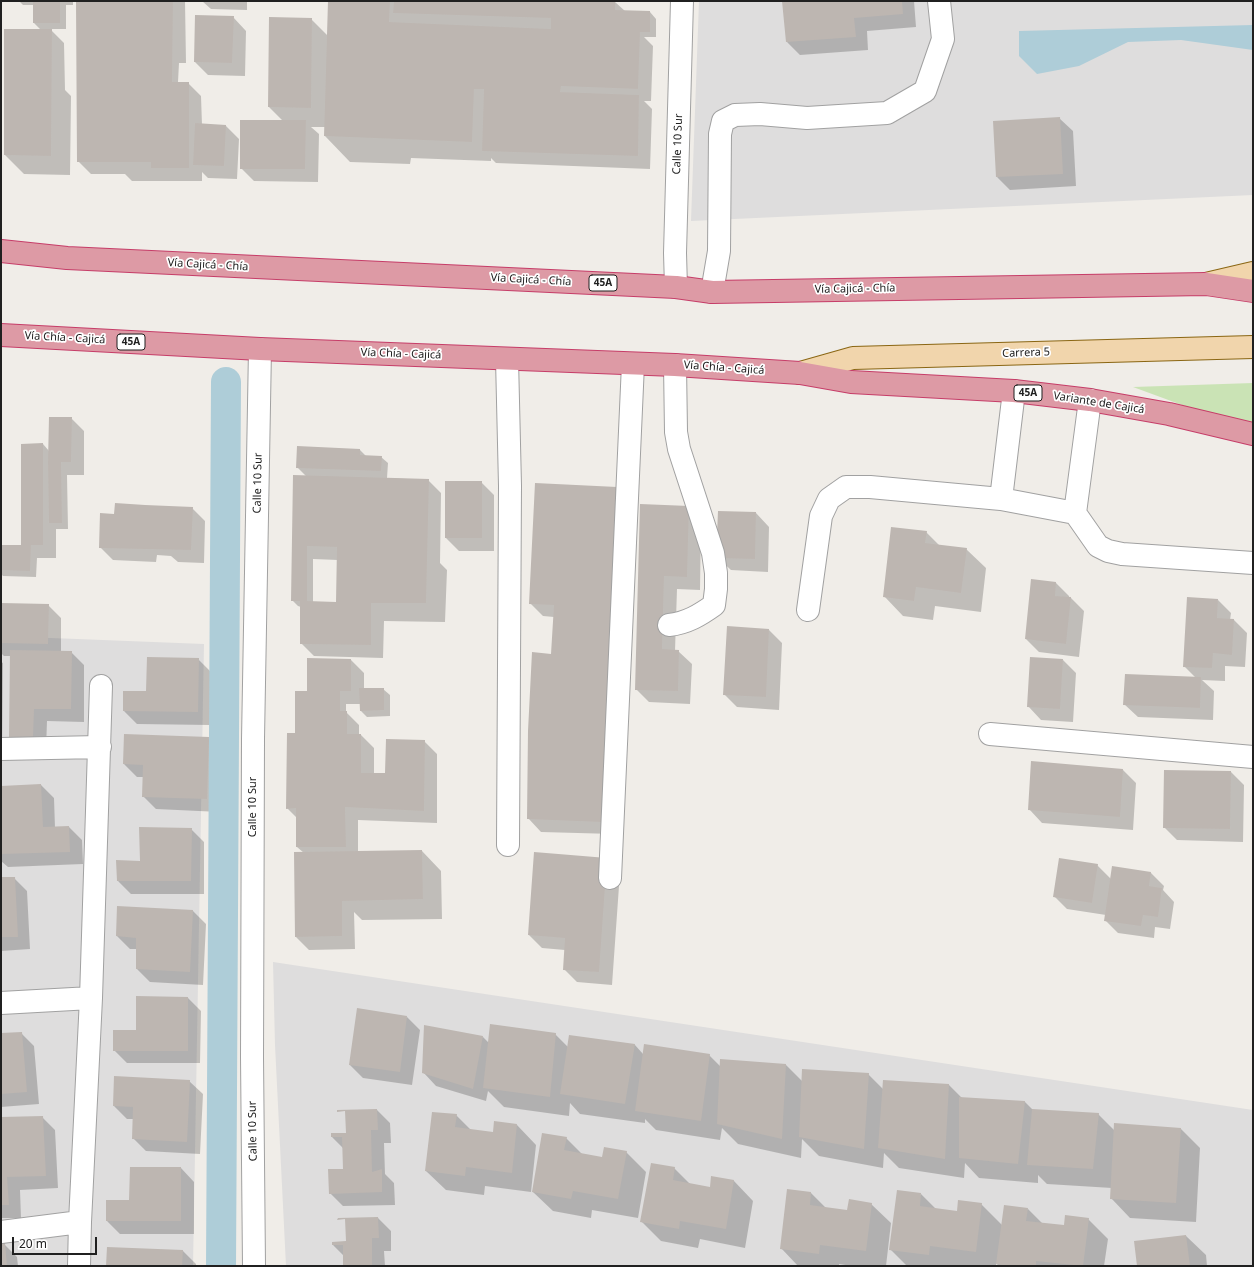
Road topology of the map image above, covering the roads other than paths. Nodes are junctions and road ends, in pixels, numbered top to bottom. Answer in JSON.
{"nodes":[{"id":1,"x":682,"y":1,"type":"edge"},
{"id":2,"x":939,"y":1,"type":"edge"},
{"id":3,"x":1,"y":251,"type":"edge"},
{"id":4,"x":1253,"y":273,"type":"edge"},
{"id":5,"x":1206,"y":284,"type":"junction"},
{"id":6,"x":676,"y":286,"type":"junction"},
{"id":7,"x":1253,"y":291,"type":"edge"},
{"id":8,"x":712,"y":292,"type":"junction"},
{"id":9,"x":1,"y":335,"type":"edge"},
{"id":10,"x":1252,"y":347,"type":"edge"},
{"id":11,"x":260,"y":349,"type":"junction"},
{"id":12,"x":507,"y":359,"type":"junction"},
{"id":13,"x":633,"y":364,"type":"junction"},
{"id":14,"x":675,"y":365,"type":"junction"},
{"id":15,"x":800,"y":373,"type":"junction"},
{"id":16,"x":1014,"y":391,"type":"junction"},
{"id":17,"x":1090,"y":400,"type":"junction"},
{"id":18,"x":1253,"y":434,"type":"edge"},
{"id":19,"x":1001,"y":499,"type":"junction"},
{"id":20,"x":1075,"y":513,"type":"junction"},
{"id":21,"x":1253,"y":563,"type":"edge"},
{"id":22,"x":808,"y":610,"type":"dead end"},
{"id":23,"x":669,"y":625,"type":"dead end"},
{"id":24,"x":101,"y":686,"type":"dead end"},
{"id":25,"x":990,"y":734,"type":"dead end"},
{"id":26,"x":100,"y":747,"type":"junction"},
{"id":27,"x":1,"y":748,"type":"edge"},
{"id":28,"x":1253,"y":757,"type":"edge"},
{"id":29,"x":508,"y":845,"type":"dead end"},
{"id":30,"x":610,"y":878,"type":"dead end"},
{"id":31,"x":91,"y":998,"type":"junction"},
{"id":32,"x":1,"y":1003,"type":"edge"},
{"id":33,"x":80,"y":1222,"type":"junction"},
{"id":34,"x":1,"y":1232,"type":"edge"},
{"id":35,"x":79,"y":1266,"type":"edge"},
{"id":36,"x":254,"y":1266,"type":"edge"}],
"edges":[{"from":1,"to":6,"type":"street","name":"Calle 10 Sur"},
{"from":2,"to":8,"type":"street"},
{"from":3,"to":6,"type":"highway","name":"Vía Cajicá - Chía","number":"45A"},
{"from":4,"to":5,"type":"main road","number":"45A"},
{"from":5,"to":7,"type":"highway","number":"45A"},
{"from":5,"to":8,"type":"highway","name":"Vía Cajicá - Chía","number":"45A"},
{"from":6,"to":8,"type":"highway","name":"Vía Cajicá - Chía","number":"45A"},
{"from":9,"to":11,"type":"highway","name":"Vía Chía - Cajicá","number":"45A"},
{"from":10,"to":15,"type":"main road","name":"Carrera 5","number":"45A"},
{"from":11,"to":12,"type":"highway","name":"Vía Chía - Cajicá","number":"45A"},
{"from":11,"to":36,"type":"street","name":"Calle 10 Sur"},
{"from":12,"to":13,"type":"highway","name":"Vía Chía - Cajicá","number":"45A"},
{"from":12,"to":29,"type":"street"},
{"from":13,"to":14,"type":"highway","name":"Vía Chía - Cajicá","number":"45A"},
{"from":13,"to":30,"type":"street"},
{"from":14,"to":15,"type":"highway","name":"Vía Chía - Cajicá","number":"45A"},
{"from":14,"to":23,"type":"street"},
{"from":15,"to":16,"type":"highway","name":"Variante de Cajicá","number":"45A"},
{"from":16,"to":17,"type":"highway","name":"Variante de Cajicá","number":"45A"},
{"from":16,"to":19,"type":"street"},
{"from":17,"to":18,"type":"highway","name":"Variante de Cajicá","number":"45A"},
{"from":17,"to":20,"type":"street"},
{"from":19,"to":20,"type":"street"},
{"from":19,"to":22,"type":"street"},
{"from":20,"to":21,"type":"street"},
{"from":24,"to":26,"type":"street"},
{"from":25,"to":28,"type":"street"},
{"from":26,"to":27,"type":"street"},
{"from":26,"to":31,"type":"street"},
{"from":31,"to":32,"type":"street"},
{"from":31,"to":33,"type":"street"},
{"from":33,"to":34,"type":"street"},
{"from":33,"to":35,"type":"street"}]}
